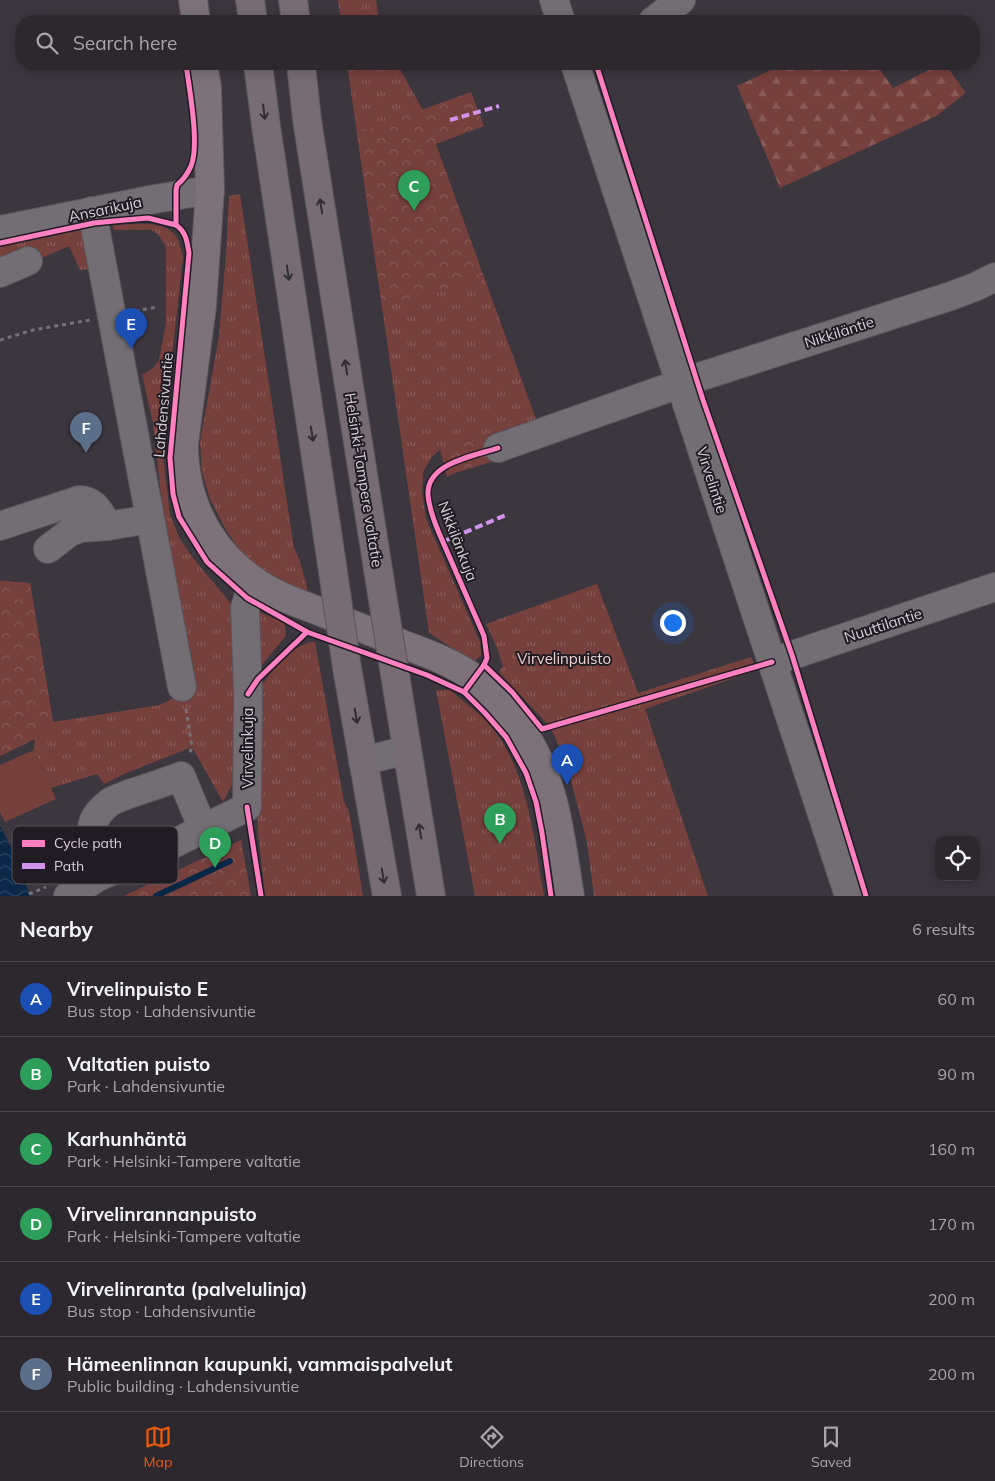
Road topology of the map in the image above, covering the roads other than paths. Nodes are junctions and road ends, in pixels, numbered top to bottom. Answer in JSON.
{"nodes":[{"id":1,"x":193,"y":0,"type":"edge"},
{"id":2,"x":250,"y":0,"type":"edge"},
{"id":3,"x":293,"y":0,"type":"edge"},
{"id":4,"x":554,"y":0,"type":"edge"},
{"id":5,"x":681,"y":0,"type":"edge"},
{"id":6,"x":195,"y":15,"type":"edge"},
{"id":7,"x":252,"y":15,"type":"edge"},
{"id":8,"x":295,"y":15,"type":"edge"},
{"id":9,"x":559,"y":15,"type":"edge"},
{"id":10,"x":662,"y":15,"type":"edge"},
{"id":11,"x":204,"y":70,"type":"edge"},
{"id":12,"x":259,"y":70,"type":"edge"},
{"id":13,"x":302,"y":70,"type":"edge"},
{"id":14,"x":585,"y":70,"type":"edge"},
{"id":15,"x":210,"y":190,"type":"junction"},
{"id":16,"x":92,"y":212,"type":"junction"},
{"id":17,"x":0,"y":230,"type":"edge"},
{"id":18,"x":28,"y":261,"type":"dead end"},
{"id":19,"x":0,"y":273,"type":"edge"},
{"id":20,"x":995,"y":277,"type":"edge"},
{"id":21,"x":681,"y":384,"type":"junction"},
{"id":22,"x":498,"y":448,"type":"dead end"},
{"id":23,"x":150,"y":519,"type":"junction"},
{"id":24,"x":0,"y":526,"type":"edge"},
{"id":25,"x":108,"y":526,"type":"junction"},
{"id":26,"x":48,"y":549,"type":"dead end"},
{"id":27,"x":995,"y":587,"type":"edge"},
{"id":28,"x":250,"y":589,"type":"junction"},
{"id":29,"x":772,"y":662,"type":"junction"},
{"id":30,"x":182,"y":687,"type":"road end"},
{"id":31,"x":407,"y":750,"type":"junction"},
{"id":32,"x":364,"y":761,"type":"junction"},
{"id":33,"x":94,"y":826,"type":"edge"},
{"id":34,"x":205,"y":828,"type":"junction"},
{"id":35,"x":178,"y":842,"type":"edge"},
{"id":36,"x":87,"y":884,"type":"edge"},
{"id":37,"x":68,"y":896,"type":"edge"},
{"id":38,"x":387,"y":896,"type":"edge"},
{"id":39,"x":431,"y":896,"type":"edge"},
{"id":40,"x":570,"y":896,"type":"edge"},
{"id":41,"x":850,"y":896,"type":"edge"}],
"edges":[{"from":1,"to":6,"type":"main road"},
{"from":2,"to":7,"type":"highway"},
{"from":3,"to":8,"type":"highway"},
{"from":4,"to":9,"type":"street"},
{"from":5,"to":10,"type":"street"},
{"from":11,"to":15,"type":"main road","name":"Lahdensivuntie"},
{"from":12,"to":32,"type":"highway","one_way":true,"bridge":true},
{"from":31,"to":13,"type":"highway","name":"Helsinki-Tampere valtatie","one_way":true,"bridge":true},
{"from":14,"to":21,"type":"street","name":"Virvelintie"},
{"from":15,"to":16,"type":"street","name":"Ansarikuja"},
{"from":15,"to":28,"type":"main road","name":"Lahdensivuntie"},
{"from":16,"to":17,"type":"street","name":"Ansarikuja"},
{"from":16,"to":23,"type":"street"},
{"from":18,"to":19,"type":"street"},
{"from":20,"to":21,"type":"street","name":"Nikkiläntie"},
{"from":21,"to":22,"type":"street"},
{"from":21,"to":29,"type":"street","name":"Virvelintie"},
{"from":23,"to":25,"type":"street"},
{"from":23,"to":30,"type":"street"},
{"from":24,"to":25,"type":"street"},
{"from":25,"to":26,"type":"street"},
{"from":27,"to":29,"type":"street","name":"Nuuttilantie"},
{"from":28,"to":34,"type":"street","name":"Virvelinkuja"},
{"from":28,"to":40,"type":"main road","name":"Lahdensivuntie"},
{"from":29,"to":41,"type":"street","name":"Virvelintie"},
{"from":31,"to":32,"type":"street"},
{"from":39,"to":31,"type":"highway","name":"Helsinki-Tampere valtatie","one_way":true},
{"from":32,"to":38,"type":"highway","one_way":true},
{"from":33,"to":34,"type":"street"},
{"from":34,"to":35,"type":"street","name":"Virvelinkuja"},
{"from":36,"to":37,"type":"street","name":"Virvelinkuja"}]}
